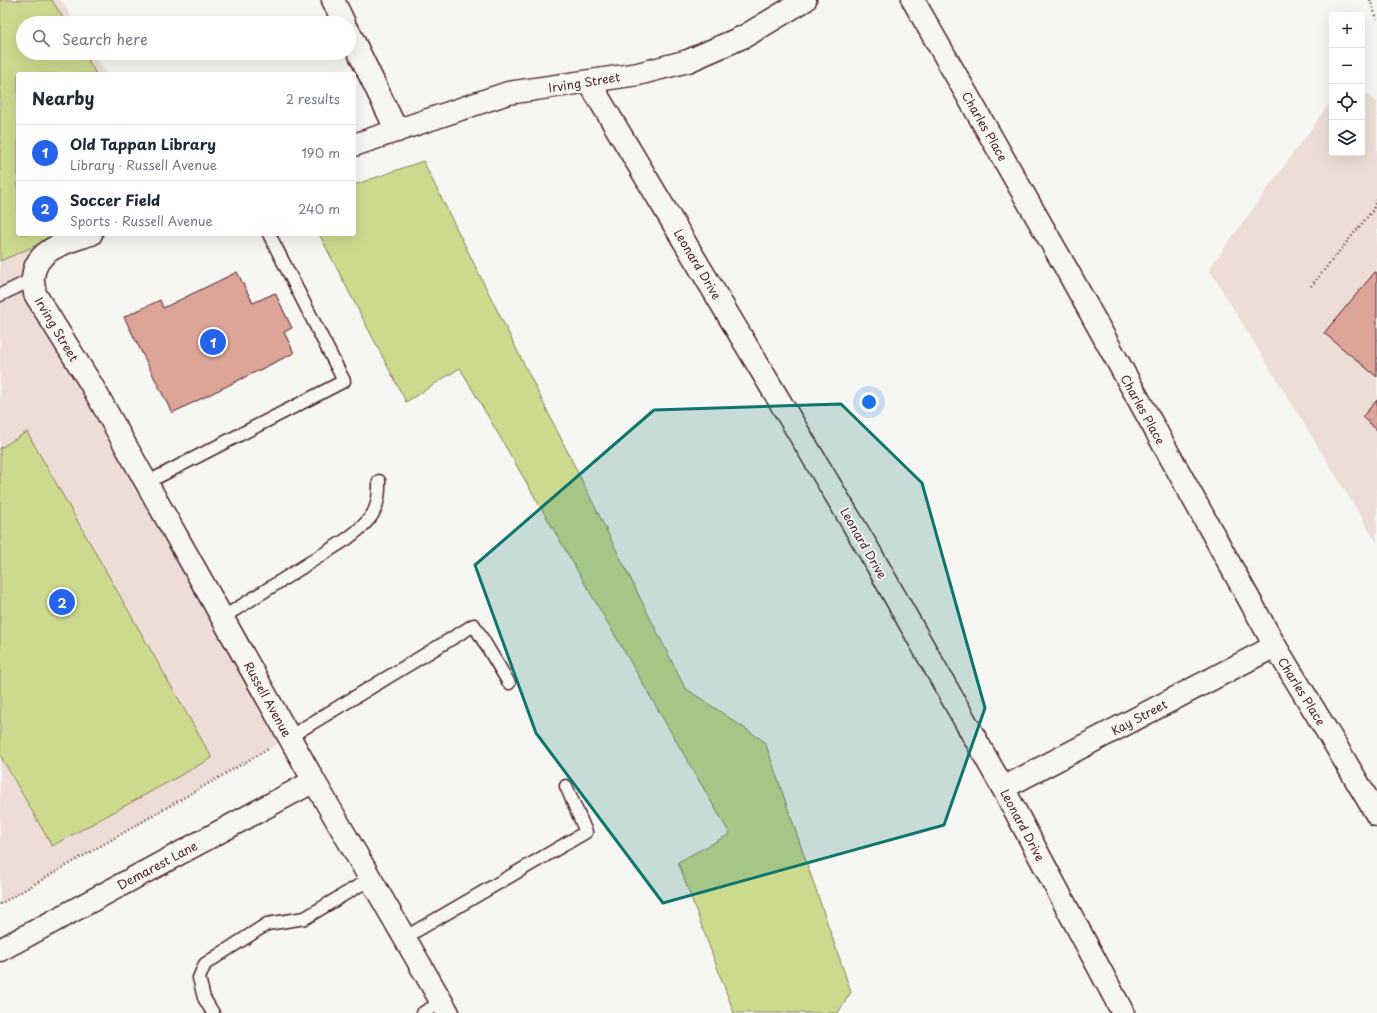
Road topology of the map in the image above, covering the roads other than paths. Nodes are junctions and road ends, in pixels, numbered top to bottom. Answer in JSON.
{"nodes":[{"id":1,"x":333,"y":0,"type":"edge"},
{"id":2,"x":805,"y":0,"type":"edge"},
{"id":3,"x":913,"y":0,"type":"edge"},
{"id":4,"x":341,"y":16,"type":"edge"},
{"id":5,"x":356,"y":46,"type":"edge"},
{"id":6,"x":589,"y":82,"type":"junction"},
{"id":7,"x":397,"y":131,"type":"junction"},
{"id":8,"x":356,"y":144,"type":"edge"},
{"id":9,"x":85,"y":236,"type":"edge"},
{"id":10,"x":270,"y":236,"type":"edge"},
{"id":11,"x":33,"y":279,"type":"junction"},
{"id":12,"x":0,"y":295,"type":"edge"},
{"id":13,"x":91,"y":384,"type":"joint"},
{"id":14,"x":379,"y":481,"type":"dead end"},
{"id":15,"x":146,"y":483,"type":"junction"},
{"id":16,"x":222,"y":618,"type":"junction"},
{"id":17,"x":1275,"y":646,"type":"junction"},
{"id":18,"x":509,"y":683,"type":"dead end"},
{"id":19,"x":289,"y":737,"type":"junction"},
{"id":20,"x":314,"y":781,"type":"junction"},
{"id":21,"x":566,"y":786,"type":"dead end"},
{"id":22,"x":1003,"y":788,"type":"junction"},
{"id":23,"x":1377,"y":815,"type":"edge"},
{"id":24,"x":370,"y":879,"type":"junction"},
{"id":25,"x":404,"y":938,"type":"junction"},
{"id":26,"x":0,"y":950,"type":"edge"},
{"id":27,"x":445,"y":1007,"type":"edge"},
{"id":28,"x":213,"y":1013,"type":"edge"},
{"id":29,"x":423,"y":1013,"type":"edge"},
{"id":30,"x":1123,"y":1013,"type":"edge"}],
"edges":[{"from":1,"to":4,"type":"street"},
{"from":2,"to":6,"type":"street","name":"Irving Street"},
{"from":3,"to":17,"type":"street","name":"Charles Place"},
{"from":5,"to":7,"type":"street"},
{"from":6,"to":7,"type":"street","name":"Irving Street"},
{"from":6,"to":22,"type":"street","name":"Leonard Drive"},
{"from":7,"to":8,"type":"street","name":"Irving Street"},
{"from":9,"to":11,"type":"street"},
{"from":10,"to":15,"type":"lane"},
{"from":11,"to":12,"type":"lane"},
{"from":11,"to":13,"type":"street","name":"Irving Street"},
{"from":13,"to":15,"type":"street","name":"Russell Avenue"},
{"from":14,"to":16,"type":"lane"},
{"from":15,"to":16,"type":"street","name":"Russell Avenue"},
{"from":16,"to":19,"type":"street","name":"Russell Avenue"},
{"from":17,"to":22,"type":"street","name":"Kay Street"},
{"from":17,"to":23,"type":"street","name":"Charles Place"},
{"from":18,"to":19,"type":"lane"},
{"from":19,"to":20,"type":"street","name":"Russell Avenue"},
{"from":20,"to":24,"type":"street","name":"Russell Avenue"},
{"from":20,"to":26,"type":"street","name":"Demarest Lane"},
{"from":21,"to":25,"type":"lane"},
{"from":22,"to":30,"type":"street","name":"Leonard Drive"},
{"from":24,"to":25,"type":"street","name":"Russell Avenue"},
{"from":24,"to":28,"type":"lane"},
{"from":25,"to":27,"type":"street","name":"Russell Avenue"},
{"from":27,"to":29,"type":"lane"}]}
